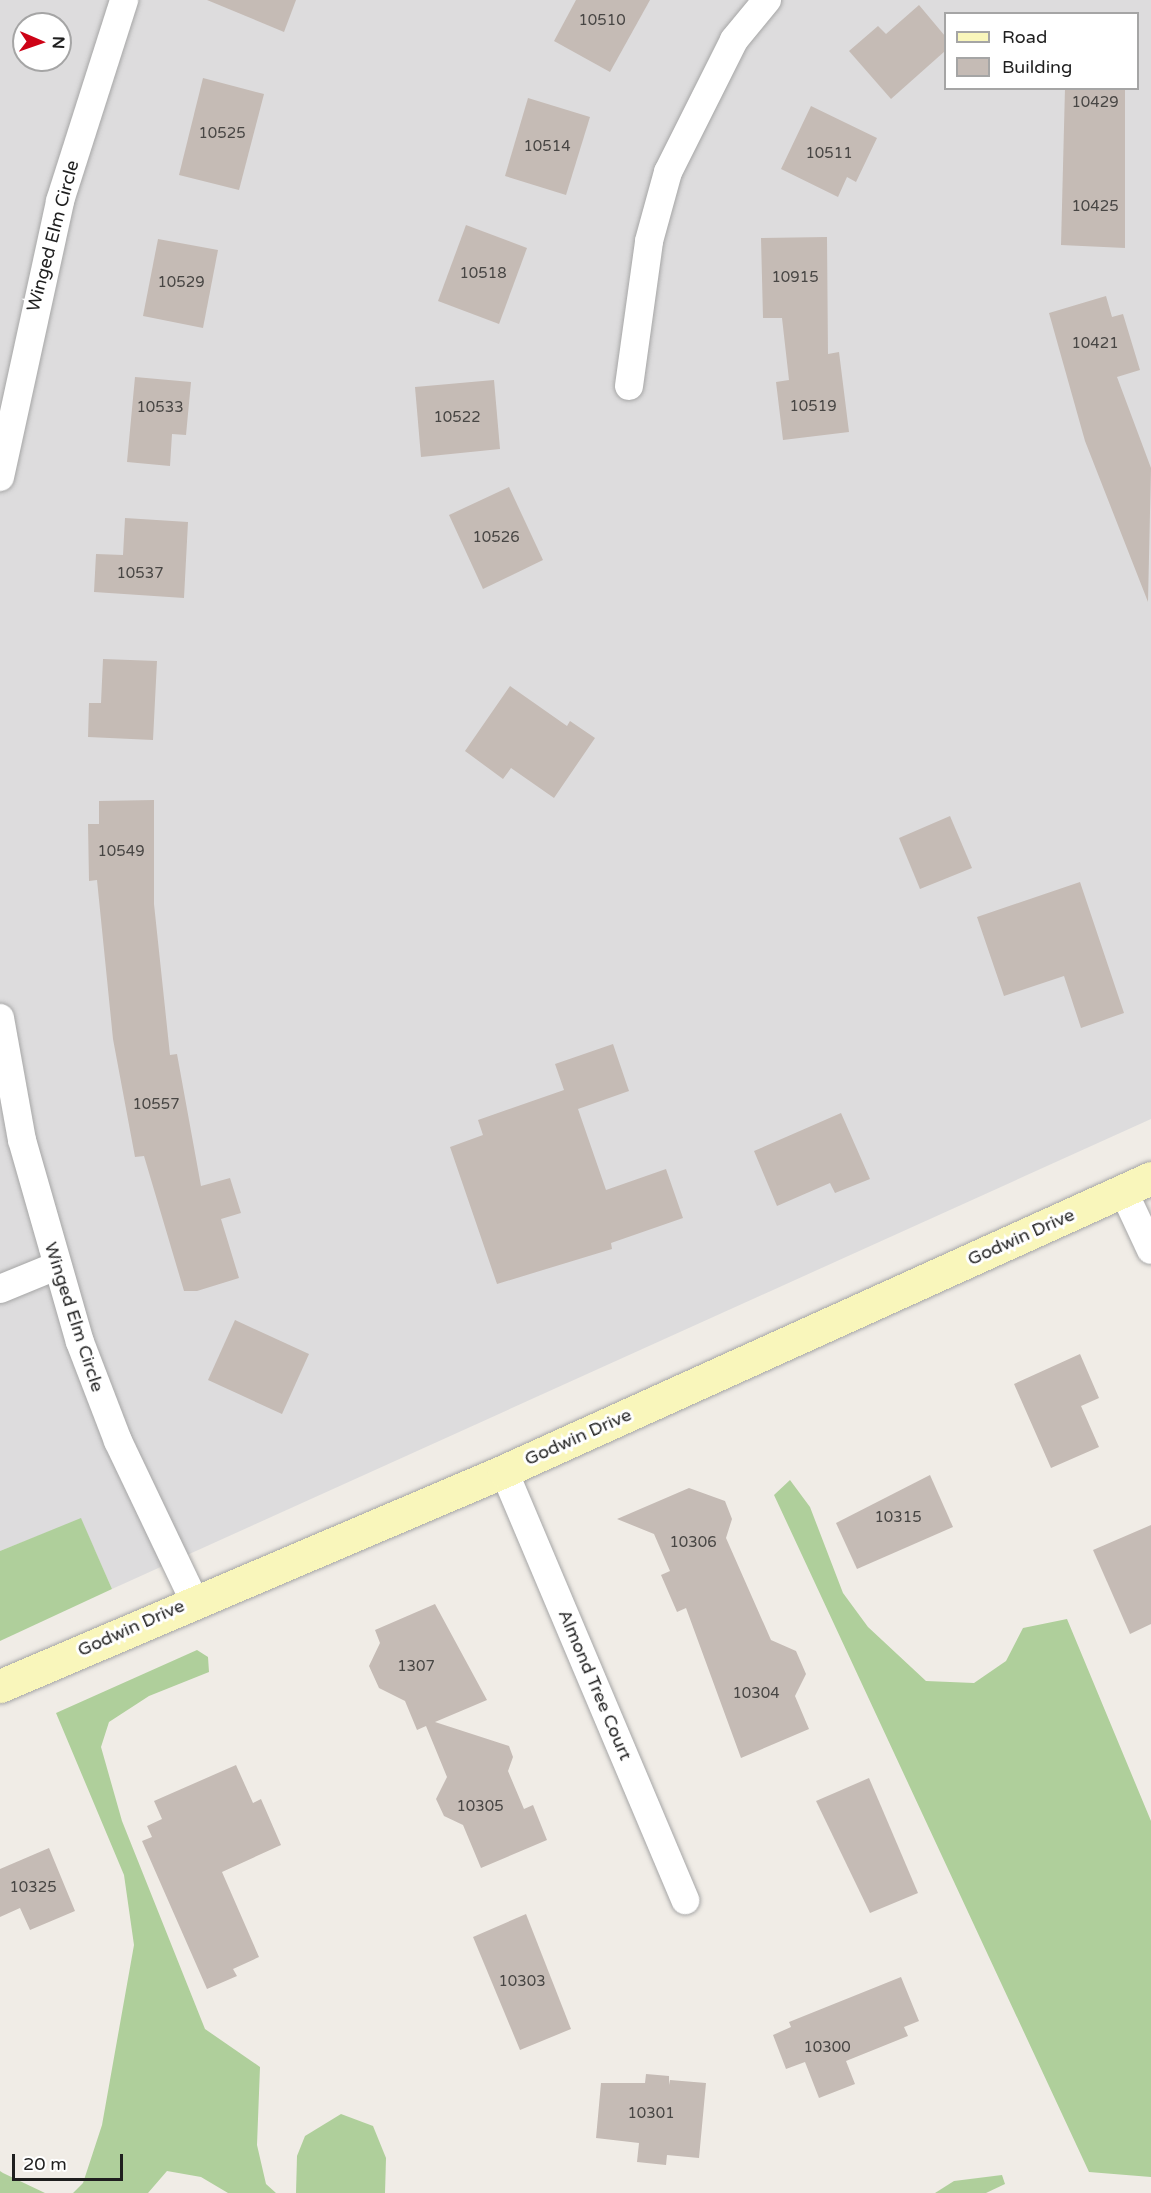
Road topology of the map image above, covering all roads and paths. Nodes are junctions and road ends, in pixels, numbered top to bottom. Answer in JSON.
{"nodes":[{"id":1,"x":124,"y":0,"type":"edge"},
{"id":2,"x":767,"y":0,"type":"edge"},
{"id":3,"x":629,"y":386,"type":"dead end"},
{"id":4,"x":0,"y":477,"type":"edge"},
{"id":5,"x":0,"y":1018,"type":"edge"},
{"id":6,"x":1137,"y":1184,"type":"edge"},
{"id":7,"x":1151,"y":1250,"type":"edge"},
{"id":8,"x":56,"y":1266,"type":"junction"},
{"id":9,"x":0,"y":1289,"type":"edge"},
{"id":10,"x":504,"y":1471,"type":"junction"},
{"id":11,"x":194,"y":1600,"type":"junction"},
{"id":12,"x":0,"y":1686,"type":"edge"},
{"id":13,"x":685,"y":1900,"type":"dead end"}],
"edges":[{"from":1,"to":4,"type":"street","name":"Winged Elm Circle"},
{"from":2,"to":3,"type":"street"},
{"from":5,"to":8,"type":"street","name":"Winged Elm Circle"},
{"from":6,"to":7,"type":"street"},
{"from":6,"to":10,"type":"street","name":"Godwin Drive"},
{"from":8,"to":9,"type":"street"},
{"from":8,"to":11,"type":"street","name":"Winged Elm Circle"},
{"from":10,"to":11,"type":"street","name":"Godwin Drive"},
{"from":10,"to":13,"type":"street","name":"Almond Tree Court"},
{"from":11,"to":12,"type":"street","name":"Godwin Drive"}]}
